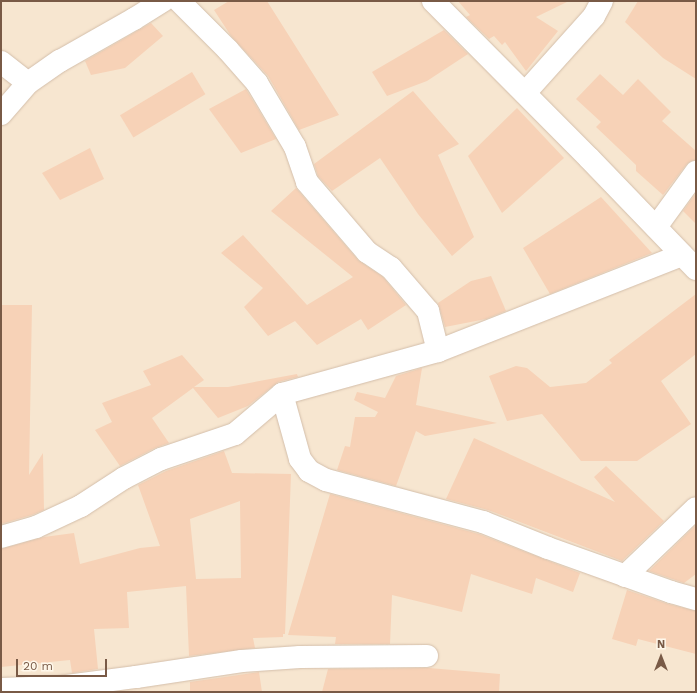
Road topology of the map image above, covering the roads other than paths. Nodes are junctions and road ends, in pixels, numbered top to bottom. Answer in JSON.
{"nodes":[{"id":1,"x":163,"y":1,"type":"edge"},
{"id":2,"x":179,"y":1,"type":"edge"},
{"id":3,"x":434,"y":1,"type":"edge"},
{"id":4,"x":602,"y":1,"type":"edge"},
{"id":5,"x":1,"y":62,"type":"edge"},
{"id":6,"x":28,"y":83,"type":"junction"},
{"id":7,"x":525,"y":93,"type":"junction"},
{"id":8,"x":1,"y":114,"type":"edge"},
{"id":9,"x":696,"y":172,"type":"edge"},
{"id":10,"x":656,"y":227,"type":"junction"},
{"id":11,"x":689,"y":262,"type":"edge"},
{"id":12,"x":438,"y":351,"type":"junction"},
{"id":13,"x":282,"y":394,"type":"junction"},
{"id":14,"x":696,"y":508,"type":"edge"},
{"id":15,"x":1,"y":537,"type":"edge"},
{"id":16,"x":625,"y":576,"type":"junction"},
{"id":17,"x":696,"y":599,"type":"edge"},
{"id":18,"x":427,"y":656,"type":"dead end"},
{"id":19,"x":1,"y":690,"type":"edge"}],
"edges":[{"from":1,"to":6,"type":"street"},
{"from":2,"to":12,"type":"street"},
{"from":3,"to":7,"type":"street"},
{"from":4,"to":7,"type":"street"},
{"from":5,"to":6,"type":"street"},
{"from":6,"to":8,"type":"street"},
{"from":7,"to":10,"type":"street"},
{"from":9,"to":10,"type":"street"},
{"from":10,"to":11,"type":"street"},
{"from":11,"to":12,"type":"street"},
{"from":12,"to":13,"type":"street"},
{"from":13,"to":15,"type":"street"},
{"from":13,"to":16,"type":"street"},
{"from":14,"to":16,"type":"street"},
{"from":16,"to":17,"type":"street"},
{"from":18,"to":19,"type":"street"}]}
